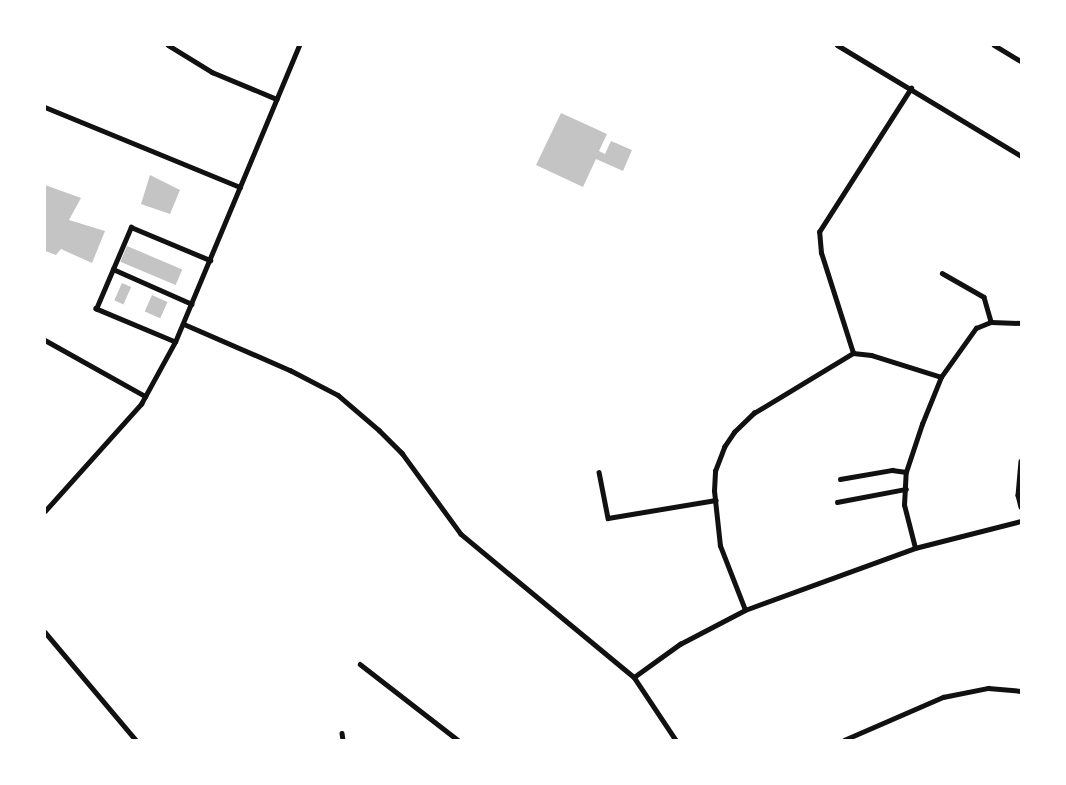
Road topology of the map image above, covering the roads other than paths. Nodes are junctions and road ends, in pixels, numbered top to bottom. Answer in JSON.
{"nodes":[{"id":1,"x":168,"y":45,"type":"edge"},
{"id":2,"x":299,"y":45,"type":"edge"},
{"id":3,"x":837,"y":45,"type":"edge"},
{"id":4,"x":994,"y":45,"type":"edge"},
{"id":5,"x":1021,"y":61,"type":"edge"},
{"id":6,"x":911,"y":88,"type":"junction"},
{"id":7,"x":277,"y":99,"type":"junction"},
{"id":8,"x":45,"y":107,"type":"edge"},
{"id":9,"x":1021,"y":156,"type":"edge"},
{"id":10,"x":240,"y":188,"type":"junction"},
{"id":11,"x":210,"y":260,"type":"junction"},
{"id":12,"x":113,"y":269,"type":"junction"},
{"id":13,"x":942,"y":273,"type":"dead end"},
{"id":14,"x":192,"y":304,"type":"junction"},
{"id":15,"x":991,"y":322,"type":"junction"},
{"id":16,"x":1021,"y":323,"type":"edge"},
{"id":17,"x":184,"y":324,"type":"junction"},
{"id":18,"x":45,"y":340,"type":"edge"},
{"id":19,"x":175,"y":342,"type":"junction"},
{"id":20,"x":853,"y":353,"type":"junction"},
{"id":21,"x":941,"y":377,"type":"junction"},
{"id":22,"x":146,"y":396,"type":"junction"},
{"id":23,"x":1021,"y":461,"type":"edge"},
{"id":24,"x":599,"y":472,"type":"dead end"},
{"id":25,"x":906,"y":472,"type":"junction"},
{"id":26,"x":840,"y":479,"type":"dead end"},
{"id":27,"x":906,"y":489,"type":"junction"},
{"id":28,"x":715,"y":500,"type":"junction"},
{"id":29,"x":837,"y":502,"type":"dead end"},
{"id":30,"x":1021,"y":507,"type":"edge"},
{"id":31,"x":45,"y":511,"type":"edge"},
{"id":32,"x":1021,"y":521,"type":"edge"},
{"id":33,"x":915,"y":548,"type":"junction"},
{"id":34,"x":745,"y":610,"type":"junction"},
{"id":35,"x":45,"y":632,"type":"edge"},
{"id":36,"x":360,"y":664,"type":"dead end"},
{"id":37,"x":634,"y":677,"type":"junction"},
{"id":38,"x":1021,"y":691,"type":"edge"},
{"id":39,"x":342,"y":733,"type":"dead end"},
{"id":40,"x":136,"y":740,"type":"edge"},
{"id":41,"x":343,"y":740,"type":"edge"},
{"id":42,"x":458,"y":740,"type":"edge"},
{"id":43,"x":676,"y":740,"type":"edge"},
{"id":44,"x":843,"y":740,"type":"edge"}],
"edges":[{"from":1,"to":7,"type":"street"},
{"from":2,"to":7,"type":"street"},
{"from":3,"to":6,"type":"street"},
{"from":4,"to":5,"type":"street"},
{"from":6,"to":9,"type":"street"},
{"from":6,"to":20,"type":"street"},
{"from":7,"to":10,"type":"street"},
{"from":8,"to":10,"type":"street"},
{"from":10,"to":11,"type":"street"},
{"from":11,"to":12,"type":"street"},
{"from":11,"to":14,"type":"street"},
{"from":12,"to":14,"type":"street"},
{"from":12,"to":19,"type":"street"},
{"from":13,"to":15,"type":"street"},
{"from":14,"to":17,"type":"street"},
{"from":15,"to":16,"type":"street"},
{"from":15,"to":21,"type":"street"},
{"from":17,"to":19,"type":"street"},
{"from":17,"to":37,"type":"street"},
{"from":18,"to":22,"type":"street"},
{"from":19,"to":22,"type":"street"},
{"from":20,"to":21,"type":"street"},
{"from":20,"to":28,"type":"street"},
{"from":21,"to":25,"type":"street"},
{"from":22,"to":31,"type":"street"},
{"from":23,"to":30,"type":"street"},
{"from":24,"to":28,"type":"street"},
{"from":25,"to":26,"type":"street"},
{"from":25,"to":27,"type":"street"},
{"from":27,"to":29,"type":"street"},
{"from":27,"to":33,"type":"street"},
{"from":28,"to":34,"type":"street"},
{"from":32,"to":33,"type":"street"},
{"from":33,"to":34,"type":"street"},
{"from":34,"to":37,"type":"street"},
{"from":35,"to":40,"type":"street"},
{"from":36,"to":42,"type":"street"},
{"from":37,"to":43,"type":"street"},
{"from":38,"to":44,"type":"street"},
{"from":39,"to":41,"type":"street"}]}
